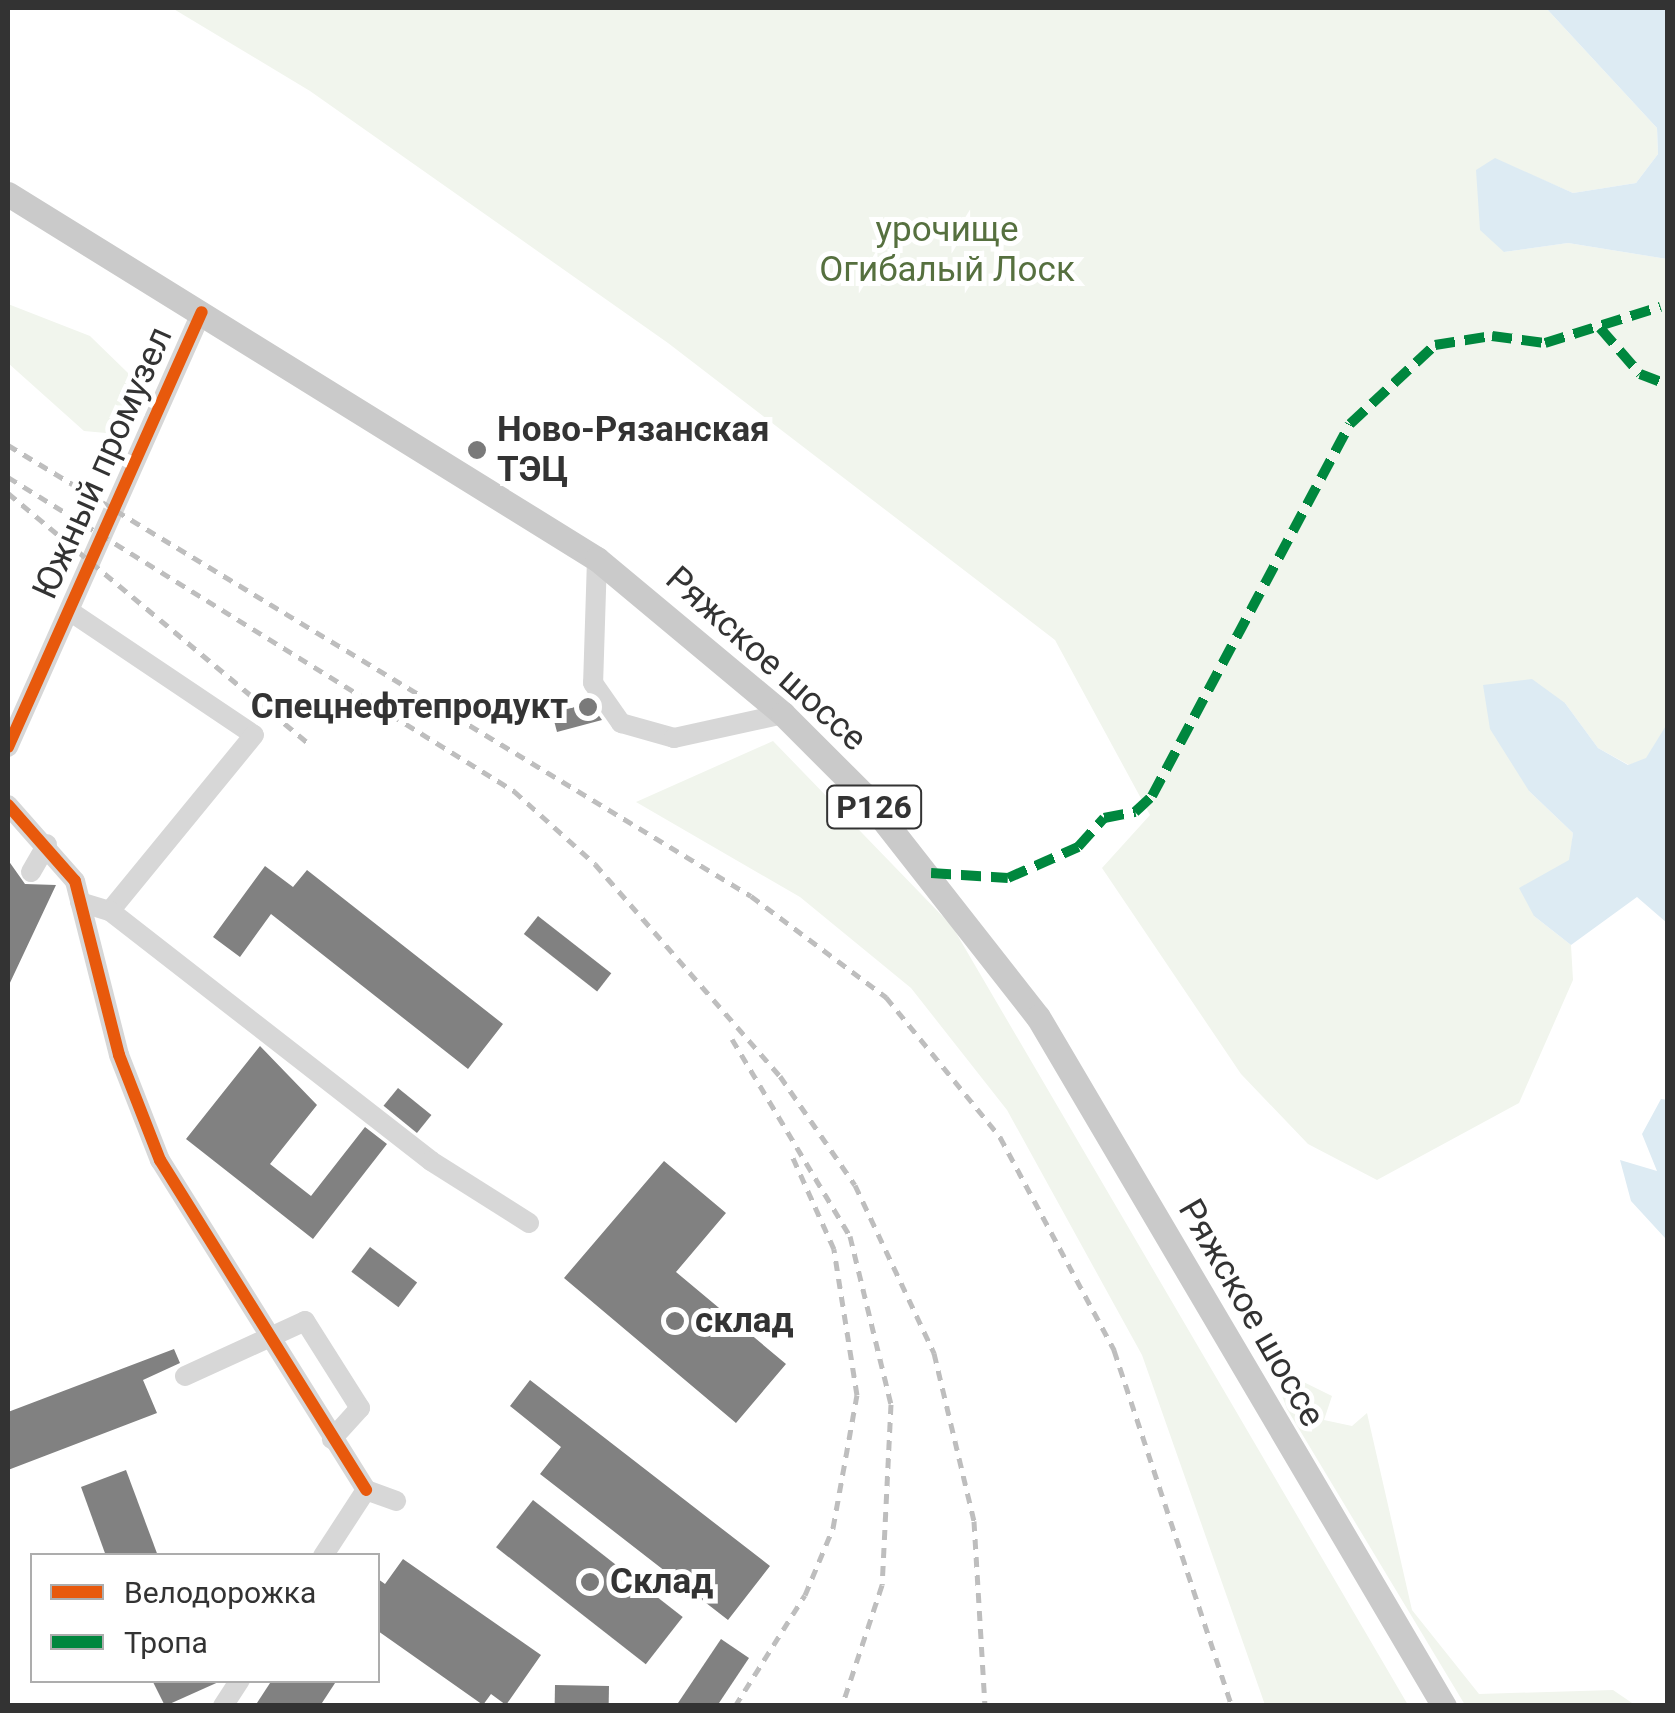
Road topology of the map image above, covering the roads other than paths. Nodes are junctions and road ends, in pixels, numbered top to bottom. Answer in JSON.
{"nodes":[{"id":1,"x":8,"y":194,"type":"edge"},
{"id":2,"x":202,"y":312,"type":"junction"},
{"id":3,"x":598,"y":559,"type":"junction"},
{"id":4,"x":71,"y":612,"type":"junction"},
{"id":5,"x":783,"y":714,"type":"junction"},
{"id":6,"x":8,"y":747,"type":"edge"},
{"id":7,"x":8,"y":805,"type":"edge"},
{"id":8,"x":47,"y":844,"type":"junction"},
{"id":9,"x":31,"y":872,"type":"dead end"},
{"id":10,"x":80,"y":902,"type":"junction"},
{"id":11,"x":110,"y":910,"type":"junction"},
{"id":12,"x":529,"y":1222,"type":"dead end"},
{"id":13,"x":264,"y":1336,"type":"junction"},
{"id":14,"x":184,"y":1376,"type":"dead end"},
{"id":15,"x":332,"y":1439,"type":"junction"},
{"id":16,"x":366,"y":1490,"type":"junction"},
{"id":17,"x":396,"y":1501,"type":"dead end"},
{"id":18,"x":325,"y":1553,"type":"edge"},
{"id":19,"x":238,"y":1683,"type":"edge"},
{"id":20,"x":223,"y":1706,"type":"edge"},
{"id":21,"x":1444,"y":1706,"type":"edge"}],
"edges":[{"from":1,"to":2,"type":"main road","name":"Ряжское шоссе","number":"Р126"},
{"from":2,"to":3,"type":"main road","name":"Ряжское шоссе","number":"Р126"},
{"from":2,"to":4,"type":"street","name":"Южный промузел"},
{"from":3,"to":5,"type":"main road","name":"Ряжское шоссе","number":"Р126"},
{"from":3,"to":5,"type":"street"},
{"from":4,"to":6,"type":"street","name":"Южный промузел"},
{"from":4,"to":11,"type":"street"},
{"from":5,"to":21,"type":"main road","name":"Ряжское шоссе","number":"Р126"},
{"from":7,"to":8,"type":"street"},
{"from":8,"to":9,"type":"street"},
{"from":8,"to":10,"type":"street"},
{"from":10,"to":11,"type":"street"},
{"from":10,"to":13,"type":"street"},
{"from":11,"to":12,"type":"street"},
{"from":13,"to":14,"type":"street"},
{"from":13,"to":15,"type":"street"},
{"from":13,"to":15,"type":"street"},
{"from":15,"to":16,"type":"street"},
{"from":16,"to":17,"type":"street"},
{"from":16,"to":18,"type":"street"},
{"from":19,"to":20,"type":"street"}]}
